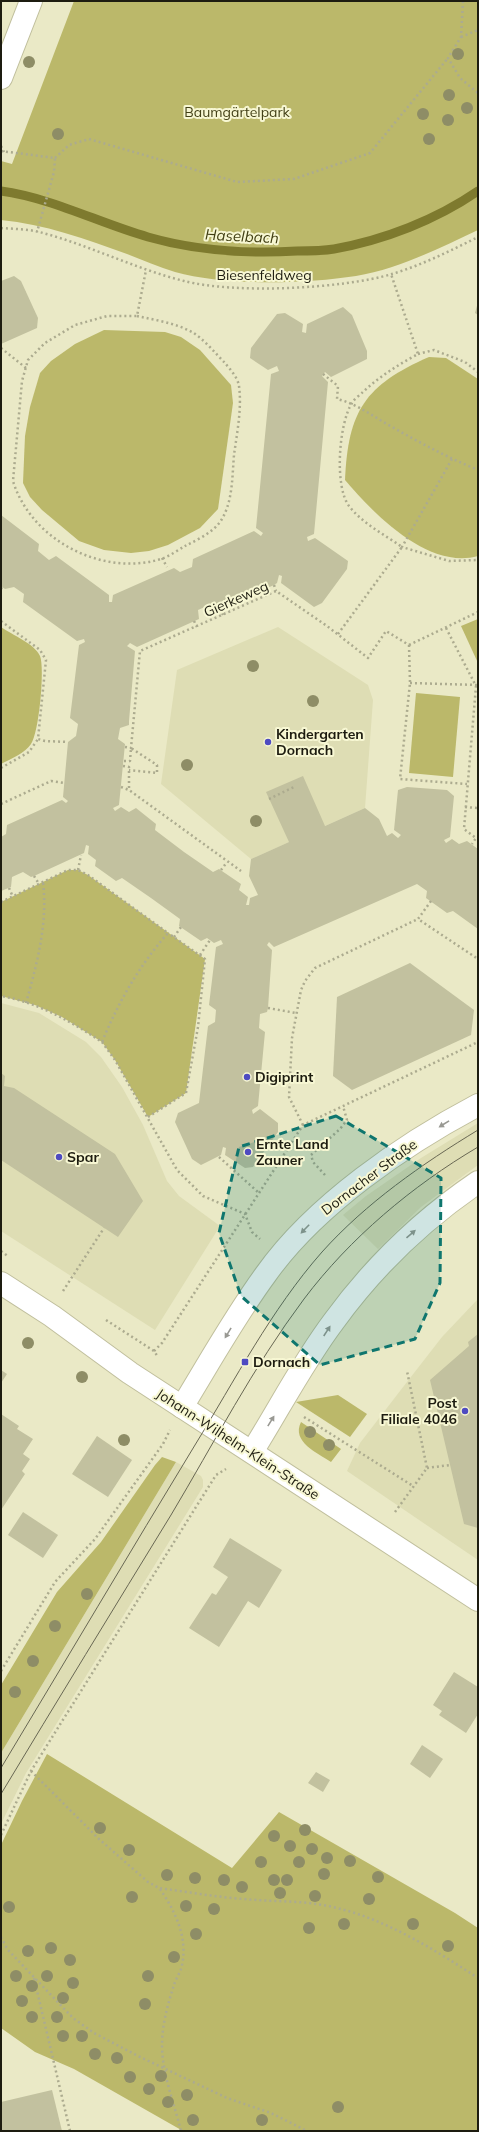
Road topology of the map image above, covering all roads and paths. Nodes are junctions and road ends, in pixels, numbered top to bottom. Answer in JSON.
{"nodes":[{"id":1,"x":31,"y":1,"type":"edge"},
{"id":2,"x":463,"y":1,"type":"edge"},
{"id":3,"x":478,"y":30,"type":"edge"},
{"id":4,"x":461,"y":37,"type":"junction"},
{"id":5,"x":448,"y":58,"type":"junction"},
{"id":6,"x":1,"y":78,"type":"edge"},
{"id":7,"x":478,"y":93,"type":"edge"},
{"id":8,"x":1,"y":146,"type":"edge"},
{"id":9,"x":2,"y":152,"type":"edge"},
{"id":10,"x":55,"y":158,"type":"junction"},
{"id":11,"x":1,"y":228,"type":"edge"},
{"id":12,"x":37,"y":232,"type":"junction"},
{"id":13,"x":478,"y":237,"type":"edge"},
{"id":14,"x":146,"y":270,"type":"junction"},
{"id":15,"x":391,"y":274,"type":"junction"},
{"id":16,"x":137,"y":316,"type":"junction"},
{"id":17,"x":1,"y":348,"type":"edge"},
{"id":18,"x":418,"y":354,"type":"junction"},
{"id":19,"x":26,"y":368,"type":"junction"},
{"id":20,"x":478,"y":372,"type":"edge"},
{"id":21,"x":323,"y":374,"type":"dead end"},
{"id":22,"x":352,"y":403,"type":"junction"},
{"id":23,"x":452,"y":459,"type":"junction"},
{"id":24,"x":478,"y":470,"type":"edge"},
{"id":25,"x":402,"y":547,"type":"junction"},
{"id":26,"x":162,"y":558,"type":"junction"},
{"id":27,"x":478,"y":560,"type":"edge"},
{"id":28,"x":167,"y":567,"type":"dead end"},
{"id":29,"x":274,"y":585,"type":"dead end"},
{"id":30,"x":276,"y":591,"type":"junction"},
{"id":31,"x":220,"y":609,"type":"dead end"},
{"id":32,"x":478,"y":612,"type":"edge"},
{"id":33,"x":223,"y":615,"type":"junction"},
{"id":34,"x":1,"y":621,"type":"edge"},
{"id":35,"x":194,"y":621,"type":"dead end"},
{"id":36,"x":198,"y":627,"type":"junction"},
{"id":37,"x":446,"y":628,"type":"junction"},
{"id":38,"x":338,"y":634,"type":"junction"},
{"id":39,"x":409,"y":645,"type":"junction"},
{"id":40,"x":135,"y":653,"type":"dead end"},
{"id":41,"x":140,"y":654,"type":"junction"},
{"id":42,"x":410,"y":683,"type":"junction"},
{"id":43,"x":477,"y":686,"type":"edge"},
{"id":44,"x":129,"y":721,"type":"dead end"},
{"id":45,"x":134,"y":721,"type":"junction"},
{"id":46,"x":38,"y":739,"type":"junction"},
{"id":47,"x":68,"y":742,"type":"dead end"},
{"id":48,"x":125,"y":747,"type":"dead end"},
{"id":49,"x":131,"y":748,"type":"junction"},
{"id":50,"x":124,"y":761,"type":"dead end"},
{"id":51,"x":123,"y":766,"type":"dead end"},
{"id":52,"x":1,"y":768,"type":"edge"},
{"id":53,"x":128,"y":770,"type":"junction"},
{"id":54,"x":64,"y":783,"type":"dead end"},
{"id":55,"x":467,"y":784,"type":"junction"},
{"id":56,"x":296,"y":786,"type":"dead end"},
{"id":57,"x":121,"y":787,"type":"dead end"},
{"id":58,"x":128,"y":790,"type":"junction"},
{"id":59,"x":269,"y":799,"type":"dead end"},
{"id":60,"x":1,"y":804,"type":"edge"},
{"id":61,"x":465,"y":807,"type":"junction"},
{"id":62,"x":478,"y":808,"type":"edge"},
{"id":63,"x":477,"y":839,"type":"edge"},
{"id":64,"x":472,"y":844,"type":"dead end"},
{"id":65,"x":81,"y":855,"type":"dead end"},
{"id":66,"x":227,"y":862,"type":"junction"},
{"id":67,"x":78,"y":870,"type":"junction"},
{"id":68,"x":221,"y":870,"type":"dead end"},
{"id":69,"x":241,"y":871,"type":"dead end"},
{"id":70,"x":34,"y":876,"type":"dead end"},
{"id":71,"x":43,"y":882,"type":"junction"},
{"id":72,"x":39,"y":884,"type":"junction"},
{"id":73,"x":9,"y":888,"type":"dead end"},
{"id":74,"x":13,"y":896,"type":"junction"},
{"id":75,"x":1,"y":902,"type":"edge"},
{"id":76,"x":431,"y":902,"type":"dead end"},
{"id":77,"x":418,"y":918,"type":"junction"},
{"id":78,"x":181,"y":927,"type":"dead end"},
{"id":79,"x":168,"y":932,"type":"junction"},
{"id":80,"x":174,"y":937,"type":"junction"},
{"id":81,"x":210,"y":940,"type":"dead end"},
{"id":82,"x":200,"y":955,"type":"junction"},
{"id":83,"x":478,"y":959,"type":"edge"},
{"id":84,"x":1,"y":996,"type":"edge"},
{"id":85,"x":26,"y":1003,"type":"junction"},
{"id":86,"x":268,"y":1008,"type":"dead end"},
{"id":87,"x":296,"y":1013,"type":"junction"},
{"id":88,"x":102,"y":1042,"type":"junction"},
{"id":89,"x":478,"y":1042,"type":"edge"},
{"id":90,"x":478,"y":1105,"type":"edge"},
{"id":91,"x":343,"y":1106,"type":"junction"},
{"id":92,"x":148,"y":1117,"type":"junction"},
{"id":93,"x":303,"y":1125,"type":"junction"},
{"id":94,"x":219,"y":1157,"type":"dead end"},
{"id":95,"x":326,"y":1176,"type":"dead end"},
{"id":96,"x":478,"y":1182,"type":"edge"},
{"id":97,"x":259,"y":1193,"type":"junction"},
{"id":98,"x":245,"y":1214,"type":"junction"},
{"id":99,"x":104,"y":1228,"type":"dead end"},
{"id":100,"x":252,"y":1232,"type":"dead end"},
{"id":101,"x":1,"y":1284,"type":"edge"},
{"id":102,"x":62,"y":1291,"type":"dead end"},
{"id":103,"x":154,"y":1351,"type":"dead end"},
{"id":104,"x":407,"y":1371,"type":"dead end"},
{"id":105,"x":182,"y":1407,"type":"junction"},
{"id":106,"x":298,"y":1413,"type":"dead end"},
{"id":107,"x":163,"y":1444,"type":"dead end"},
{"id":108,"x":252,"y":1452,"type":"junction"},
{"id":109,"x":450,"y":1465,"type":"dead end"},
{"id":110,"x":427,"y":1468,"type":"junction"},
{"id":111,"x":216,"y":1475,"type":"dead end"},
{"id":112,"x":413,"y":1486,"type":"junction"},
{"id":113,"x":395,"y":1512,"type":"dead end"},
{"id":114,"x":478,"y":1600,"type":"edge"},
{"id":115,"x":1,"y":1671,"type":"edge"},
{"id":116,"x":31,"y":1771,"type":"junction"},
{"id":117,"x":1,"y":1835,"type":"edge"},
{"id":118,"x":160,"y":1888,"type":"junction"},
{"id":119,"x":1,"y":1937,"type":"edge"},
{"id":120,"x":34,"y":1978,"type":"junction"},
{"id":121,"x":478,"y":1978,"type":"edge"},
{"id":122,"x":165,"y":2069,"type":"junction"},
{"id":123,"x":70,"y":2131,"type":"edge"},
{"id":124,"x":181,"y":2131,"type":"edge"},
{"id":125,"x":307,"y":2131,"type":"edge"}],
"edges":[{"from":1,"to":6,"type":"street"},
{"from":2,"to":4,"type":"path"},
{"from":3,"to":4,"type":"path"},
{"from":4,"to":5,"type":"path"},
{"from":5,"to":7,"type":"path"},
{"from":5,"to":10,"type":"path"},
{"from":8,"to":9,"type":"path"},
{"from":9,"to":10,"type":"path"},
{"from":10,"to":12,"type":"path"},
{"from":11,"to":12,"type":"path","name":"Biesenfeldweg"},
{"from":12,"to":14,"type":"path","name":"Biesenfeldweg"},
{"from":13,"to":15,"type":"path","name":"Biesenfeldweg"},
{"from":14,"to":15,"type":"path","name":"Biesenfeldweg"},
{"from":14,"to":16,"type":"path"},
{"from":15,"to":18,"type":"path"},
{"from":16,"to":19,"type":"path"},
{"from":16,"to":26,"type":"path"},
{"from":17,"to":19,"type":"path"},
{"from":18,"to":20,"type":"path"},
{"from":18,"to":22,"type":"path"},
{"from":19,"to":26,"type":"path"},
{"from":21,"to":22,"type":"path"},
{"from":22,"to":23,"type":"path"},
{"from":22,"to":25,"type":"path"},
{"from":23,"to":24,"type":"path"},
{"from":23,"to":25,"type":"path"},
{"from":25,"to":27,"type":"path"},
{"from":25,"to":38,"type":"path"},
{"from":26,"to":28,"type":"path"},
{"from":29,"to":30,"type":"path"},
{"from":30,"to":33,"type":"path","name":"Gierkeweg"},
{"from":30,"to":38,"type":"path","name":"Gierkeweg"},
{"from":31,"to":33,"type":"path"},
{"from":32,"to":37,"type":"path"},
{"from":33,"to":36,"type":"path","name":"Gierkeweg"},
{"from":34,"to":46,"type":"path"},
{"from":35,"to":36,"type":"path"},
{"from":36,"to":41,"type":"path","name":"Gierkeweg"},
{"from":37,"to":39,"type":"path"},
{"from":37,"to":43,"type":"path"},
{"from":38,"to":39,"type":"path","name":"Gierkeweg"},
{"from":39,"to":42,"type":"path"},
{"from":40,"to":41,"type":"path"},
{"from":41,"to":45,"type":"path"},
{"from":42,"to":43,"type":"path"},
{"from":42,"to":55,"type":"path"},
{"from":43,"to":55,"type":"path"},
{"from":44,"to":45,"type":"path"},
{"from":45,"to":49,"type":"path"},
{"from":46,"to":47,"type":"path"},
{"from":46,"to":52,"type":"path"},
{"from":48,"to":49,"type":"path"},
{"from":49,"to":50,"type":"path"},
{"from":49,"to":53,"type":"path"},
{"from":51,"to":53,"type":"path"},
{"from":53,"to":58,"type":"path"},
{"from":54,"to":60,"type":"path"},
{"from":55,"to":61,"type":"path"},
{"from":56,"to":59,"type":"path"},
{"from":57,"to":58,"type":"path"},
{"from":58,"to":66,"type":"path"},
{"from":61,"to":62,"type":"path"},
{"from":61,"to":63,"type":"path"},
{"from":63,"to":64,"type":"path"},
{"from":65,"to":67,"type":"path"},
{"from":66,"to":68,"type":"path"},
{"from":66,"to":69,"type":"path"},
{"from":67,"to":71,"type":"path"},
{"from":67,"to":79,"type":"path"},
{"from":70,"to":72,"type":"path"},
{"from":71,"to":72,"type":"path"},
{"from":71,"to":85,"type":"path"},
{"from":72,"to":74,"type":"path"},
{"from":73,"to":74,"type":"path"},
{"from":74,"to":75,"type":"path"},
{"from":76,"to":77,"type":"path"},
{"from":77,"to":83,"type":"path"},
{"from":77,"to":87,"type":"path"},
{"from":78,"to":80,"type":"path"},
{"from":79,"to":80,"type":"path"},
{"from":79,"to":88,"type":"path"},
{"from":80,"to":82,"type":"path"},
{"from":81,"to":82,"type":"path"},
{"from":82,"to":92,"type":"path"},
{"from":84,"to":85,"type":"path"},
{"from":85,"to":88,"type":"path"},
{"from":86,"to":87,"type":"path"},
{"from":87,"to":93,"type":"path"},
{"from":88,"to":92,"type":"path"},
{"from":89,"to":91,"type":"path"},
{"from":90,"to":105,"type":"street","name":"Dornacher Straße","one_way":true},
{"from":91,"to":93,"type":"path"},
{"from":91,"to":95,"type":"path"},
{"from":92,"to":98,"type":"path"},
{"from":93,"to":97,"type":"path"},
{"from":94,"to":97,"type":"path"},
{"from":108,"to":96,"type":"street","one_way":true},
{"from":97,"to":98,"type":"path"},
{"from":98,"to":100,"type":"path"},
{"from":98,"to":103,"type":"path"},
{"from":99,"to":102,"type":"path"},
{"from":101,"to":105,"type":"street","name":"Johann-Wilhelm-Klein-Straße"},
{"from":104,"to":110,"type":"path"},
{"from":105,"to":108,"type":"street","name":"Johann-Wilhelm-Klein-Straße"},
{"from":106,"to":112,"type":"path"},
{"from":107,"to":115,"type":"path"},
{"from":108,"to":114,"type":"street","name":"Johann-Wilhelm-Klein-Straße"},
{"from":109,"to":110,"type":"path"},
{"from":110,"to":112,"type":"path"},
{"from":111,"to":116,"type":"path"},
{"from":112,"to":113,"type":"path"},
{"from":116,"to":117,"type":"path"},
{"from":116,"to":118,"type":"path"},
{"from":118,"to":121,"type":"path"},
{"from":118,"to":122,"type":"path"},
{"from":119,"to":120,"type":"path"},
{"from":120,"to":122,"type":"path"},
{"from":120,"to":123,"type":"path"},
{"from":122,"to":124,"type":"path"},
{"from":122,"to":125,"type":"path"}]}
